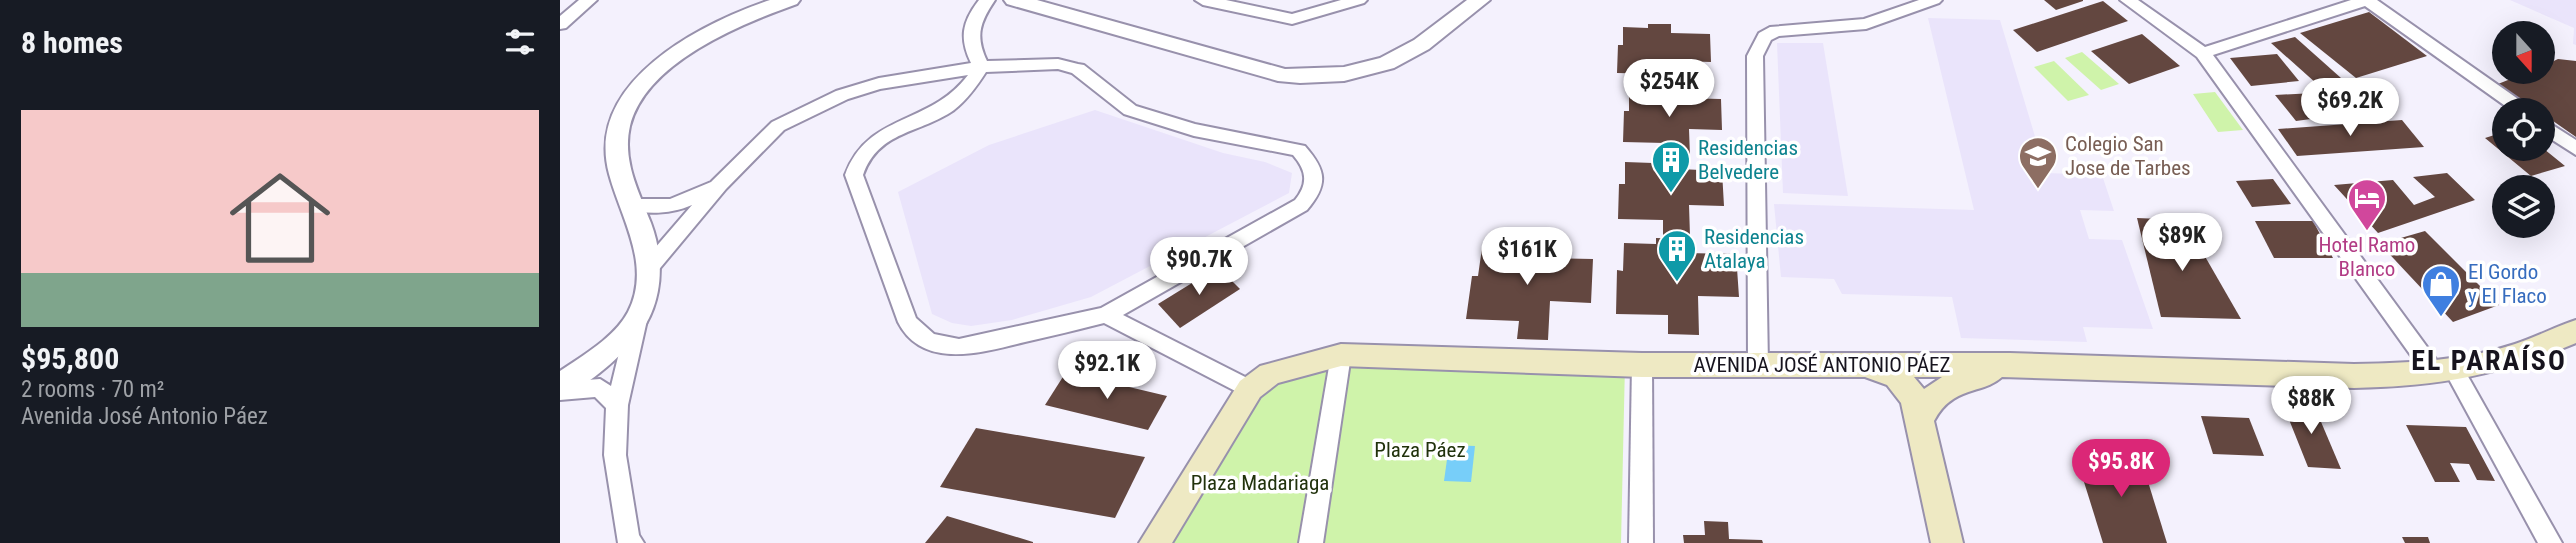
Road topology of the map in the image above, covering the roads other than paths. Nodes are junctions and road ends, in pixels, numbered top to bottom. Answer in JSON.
{"nodes":[{"id":1,"x":589,"y":0,"type":"edge"},
{"id":2,"x":790,"y":0,"type":"edge"},
{"id":3,"x":987,"y":0,"type":"edge"},
{"id":4,"x":1014,"y":0,"type":"edge"},
{"id":5,"x":1203,"y":0,"type":"edge"},
{"id":6,"x":1359,"y":0,"type":"edge"},
{"id":7,"x":1480,"y":0,"type":"edge"},
{"id":8,"x":1934,"y":0,"type":"edge"},
{"id":9,"x":2128,"y":0,"type":"edge"},
{"id":10,"x":2367,"y":0,"type":"edge"},
{"id":11,"x":1912,"y":4,"type":"edge"},
{"id":12,"x":560,"y":24,"type":"edge"},
{"id":13,"x":2203,"y":53,"type":"junction"},
{"id":14,"x":977,"y":60,"type":"junction"},
{"id":15,"x":2505,"y":98,"type":"edge"},
{"id":16,"x":2555,"y":134,"type":"edge"},
{"id":17,"x":2576,"y":149,"type":"edge"},
{"id":18,"x":720,"y":184,"type":"junction"},
{"id":19,"x":632,"y":204,"type":"junction"},
{"id":20,"x":649,"y":268,"type":"junction"},
{"id":21,"x":1106,"y":315,"type":"junction"},
{"id":22,"x":637,"y":320,"type":"junction"},
{"id":23,"x":2576,"y":331,"type":"edge"},
{"id":24,"x":1341,"y":355,"type":"junction"},
{"id":25,"x":1861,"y":363,"type":"junction"},
{"id":26,"x":1642,"y":365,"type":"junction"},
{"id":27,"x":2010,"y":365,"type":"junction"},
{"id":28,"x":1758,"y":366,"type":"junction"},
{"id":29,"x":2444,"y":371,"type":"junction"},
{"id":30,"x":560,"y":385,"type":"edge"},
{"id":31,"x":1250,"y":389,"type":"junction"},
{"id":32,"x":560,"y":391,"type":"edge"},
{"id":33,"x":617,"y":405,"type":"junction"},
{"id":34,"x":1920,"y":419,"type":"junction"},
{"id":35,"x":632,"y":543,"type":"edge"},
{"id":36,"x":1155,"y":543,"type":"edge"},
{"id":37,"x":1311,"y":543,"type":"edge"},
{"id":38,"x":1641,"y":543,"type":"edge"},
{"id":39,"x":1947,"y":543,"type":"edge"},
{"id":40,"x":2550,"y":543,"type":"edge"}],
"edges":[{"from":1,"to":12,"type":"street"},
{"from":2,"to":19,"type":"street"},
{"from":3,"to":14,"type":"street"},
{"from":4,"to":7,"type":"street"},
{"from":5,"to":6,"type":"street"},
{"from":8,"to":11,"type":"street"},
{"from":9,"to":13,"type":"street"},
{"from":10,"to":13,"type":"street"},
{"from":10,"to":15,"type":"street"},
{"from":11,"to":28,"type":"street"},
{"from":13,"to":29,"type":"street"},
{"from":14,"to":18,"type":"street"},
{"from":14,"to":21,"type":"street"},
{"from":14,"to":21,"type":"street"},
{"from":16,"to":17,"type":"street"},
{"from":18,"to":19,"type":"street"},
{"from":18,"to":20,"type":"street"},
{"from":19,"to":20,"type":"street"},
{"from":20,"to":22,"type":"street"},
{"from":21,"to":31,"type":"street"},
{"from":22,"to":30,"type":"street"},
{"from":22,"to":33,"type":"street"},
{"from":23,"to":29,"type":"main road","name":"AVENIDA JOSÉ ANTONIO PÁEZ"},
{"from":24,"to":26,"type":"main road","name":"AVENIDA JOSÉ ANTONIO PÁEZ"},
{"from":24,"to":31,"type":"main road","name":"AVENIDA JOSÉ ANTONIO PÁEZ"},
{"from":24,"to":37,"type":"street"},
{"from":25,"to":27,"type":"main road","name":"AVENIDA JOSÉ ANTONIO PÁEZ"},
{"from":25,"to":28,"type":"main road","name":"AVENIDA JOSÉ ANTONIO PÁEZ"},
{"from":25,"to":34,"type":"main road"},
{"from":26,"to":28,"type":"main road","name":"AVENIDA JOSÉ ANTONIO PÁEZ"},
{"from":26,"to":38,"type":"street"},
{"from":27,"to":29,"type":"main road","name":"AVENIDA JOSÉ ANTONIO PÁEZ"},
{"from":27,"to":34,"type":"main road"},
{"from":29,"to":40,"type":"street"},
{"from":31,"to":36,"type":"main road","name":"AVENIDA JOSÉ ANTONIO PÁEZ"},
{"from":32,"to":33,"type":"street"},
{"from":33,"to":35,"type":"street"},
{"from":34,"to":39,"type":"main road"}]}
